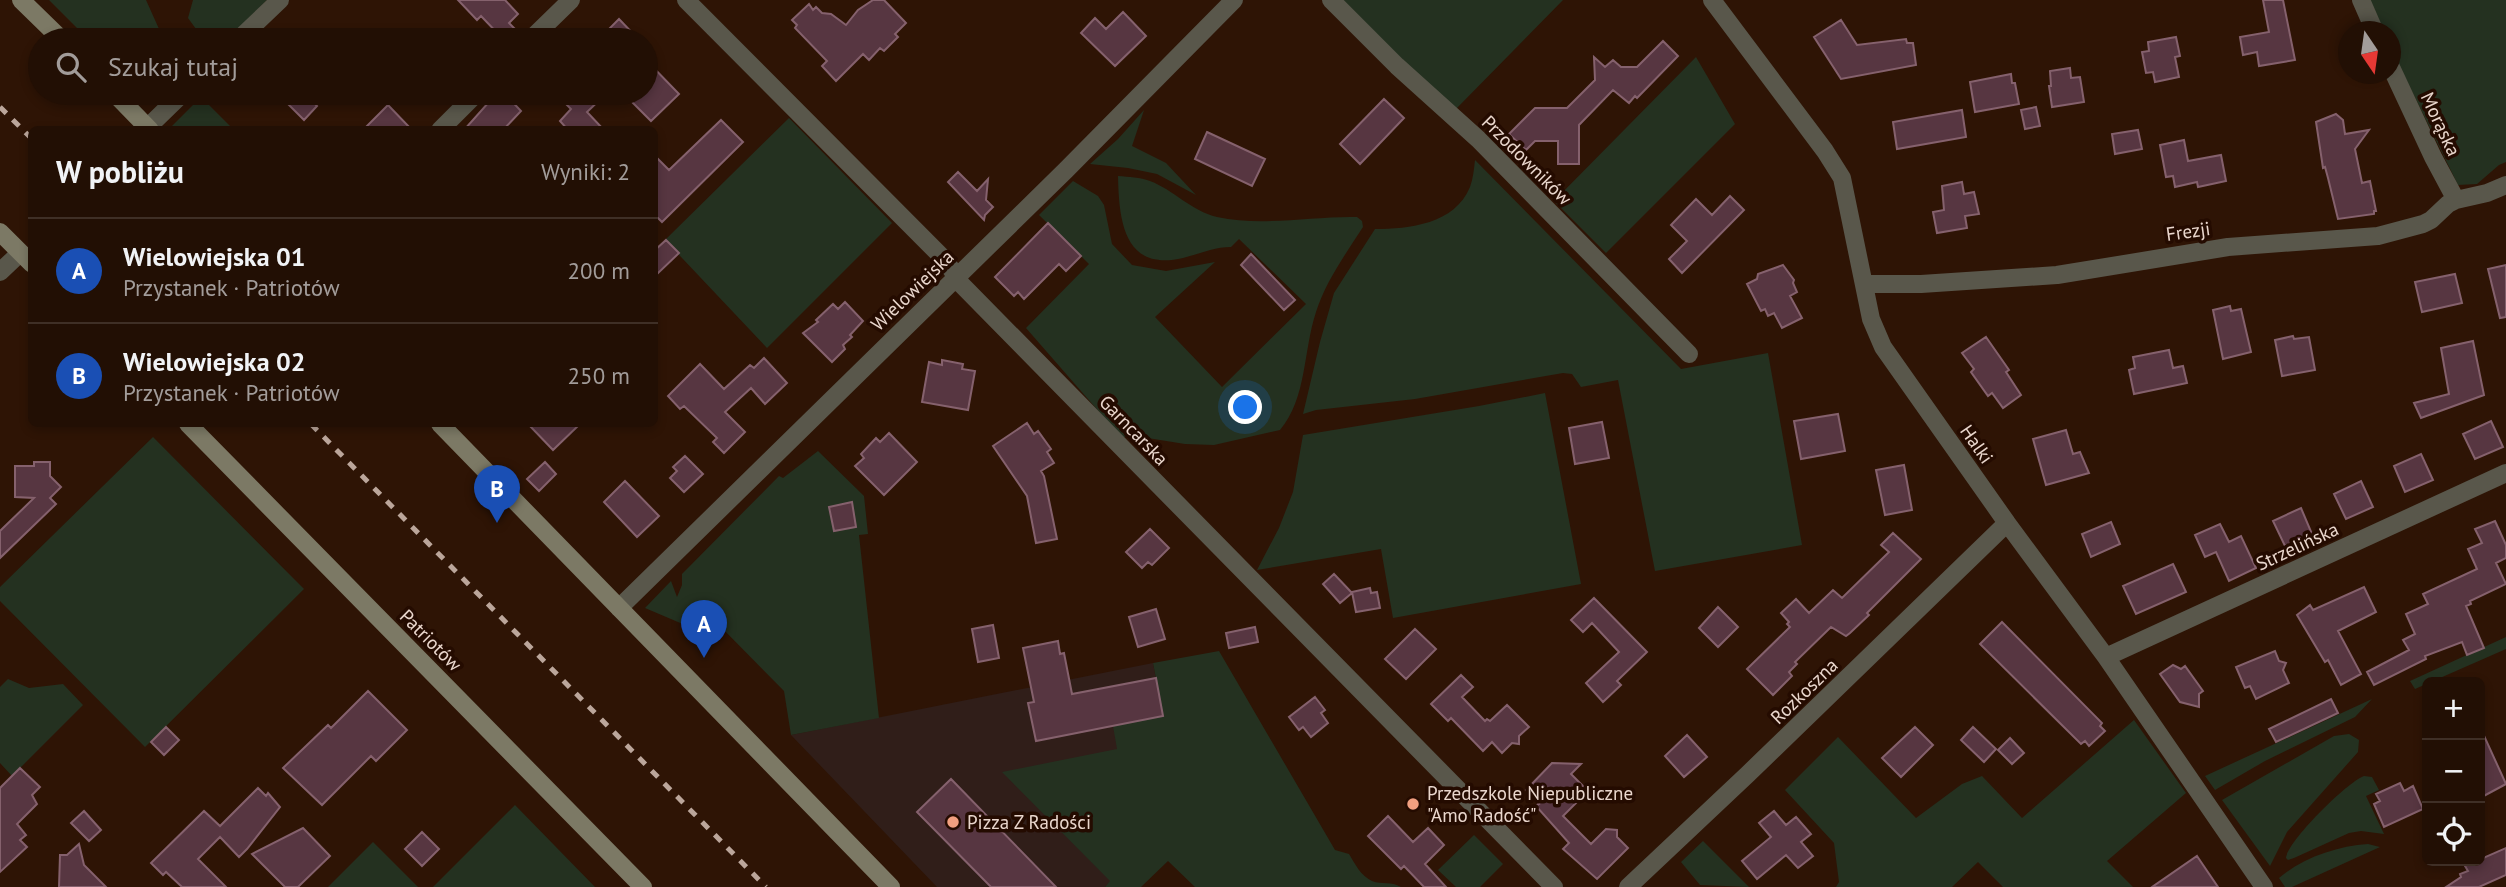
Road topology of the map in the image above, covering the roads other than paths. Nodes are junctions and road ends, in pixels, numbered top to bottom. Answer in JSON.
{"nodes":[{"id":1,"x":22,"y":0,"type":"edge"},
{"id":2,"x":280,"y":0,"type":"edge"},
{"id":3,"x":571,"y":0,"type":"edge"},
{"id":4,"x":686,"y":0,"type":"edge"},
{"id":5,"x":1234,"y":0,"type":"edge"},
{"id":6,"x":1331,"y":0,"type":"edge"},
{"id":7,"x":1712,"y":0,"type":"edge"},
{"id":8,"x":2361,"y":0,"type":"edge"},
{"id":9,"x":2370,"y":21,"type":"edge"},
{"id":10,"x":50,"y":28,"type":"edge"},
{"id":11,"x":251,"y":28,"type":"edge"},
{"id":12,"x":542,"y":28,"type":"edge"},
{"id":13,"x":2399,"y":84,"type":"edge"},
{"id":14,"x":126,"y":105,"type":"edge"},
{"id":15,"x":172,"y":105,"type":"edge"},
{"id":16,"x":465,"y":105,"type":"edge"},
{"id":17,"x":147,"y":126,"type":"edge"},
{"id":18,"x":151,"y":126,"type":"edge"},
{"id":19,"x":444,"y":126,"type":"edge"},
{"id":20,"x":2506,"y":185,"type":"edge"},
{"id":21,"x":2456,"y":200,"type":"junction"},
{"id":22,"x":0,"y":233,"type":"edge"},
{"id":23,"x":26,"y":259,"type":"edge"},
{"id":24,"x":0,"y":272,"type":"edge"},
{"id":25,"x":956,"y":276,"type":"junction"},
{"id":26,"x":1865,"y":284,"type":"junction"},
{"id":27,"x":1689,"y":354,"type":"dead end"},
{"id":28,"x":191,"y":427,"type":"edge"},
{"id":29,"x":443,"y":427,"type":"edge"},
{"id":30,"x":2506,"y":473,"type":"edge"},
{"id":31,"x":2007,"y":523,"type":"junction"},
{"id":32,"x":619,"y":608,"type":"junction"},
{"id":33,"x":2106,"y":657,"type":"junction"},
{"id":34,"x":643,"y":887,"type":"edge"},
{"id":35,"x":891,"y":887,"type":"edge"},
{"id":36,"x":1554,"y":887,"type":"edge"},
{"id":37,"x":1628,"y":887,"type":"edge"},
{"id":38,"x":2264,"y":887,"type":"edge"}],
"edges":[{"from":1,"to":10,"type":"main road"},
{"from":2,"to":11,"type":"street"},
{"from":3,"to":12,"type":"street"},
{"from":4,"to":25,"type":"street","name":"Garncarska"},
{"from":5,"to":25,"type":"street","name":"Wielowiejska"},
{"from":6,"to":27,"type":"street","name":"Przodowników"},
{"from":7,"to":26,"type":"street","name":"Halki"},
{"from":8,"to":9,"type":"street"},
{"from":13,"to":21,"type":"street","name":"Morąska"},
{"from":14,"to":17,"type":"main road"},
{"from":15,"to":18,"type":"street"},
{"from":16,"to":19,"type":"street"},
{"from":20,"to":21,"type":"street","name":"Frezji"},
{"from":21,"to":26,"type":"street","name":"Frezji"},
{"from":22,"to":23,"type":"main road"},
{"from":23,"to":24,"type":"street"},
{"from":25,"to":32,"type":"street","name":"Wielowiejska"},
{"from":25,"to":36,"type":"street","name":"Garncarska"},
{"from":26,"to":31,"type":"street","name":"Halki"},
{"from":28,"to":34,"type":"main road","name":"Patriotów"},
{"from":29,"to":32,"type":"main road"},
{"from":30,"to":33,"type":"street","name":"Strzelińska"},
{"from":31,"to":33,"type":"street","name":"Halki"},
{"from":31,"to":37,"type":"street","name":"Rozkoszna"},
{"from":32,"to":35,"type":"main road"},
{"from":33,"to":38,"type":"street","name":"Halki"}]}
